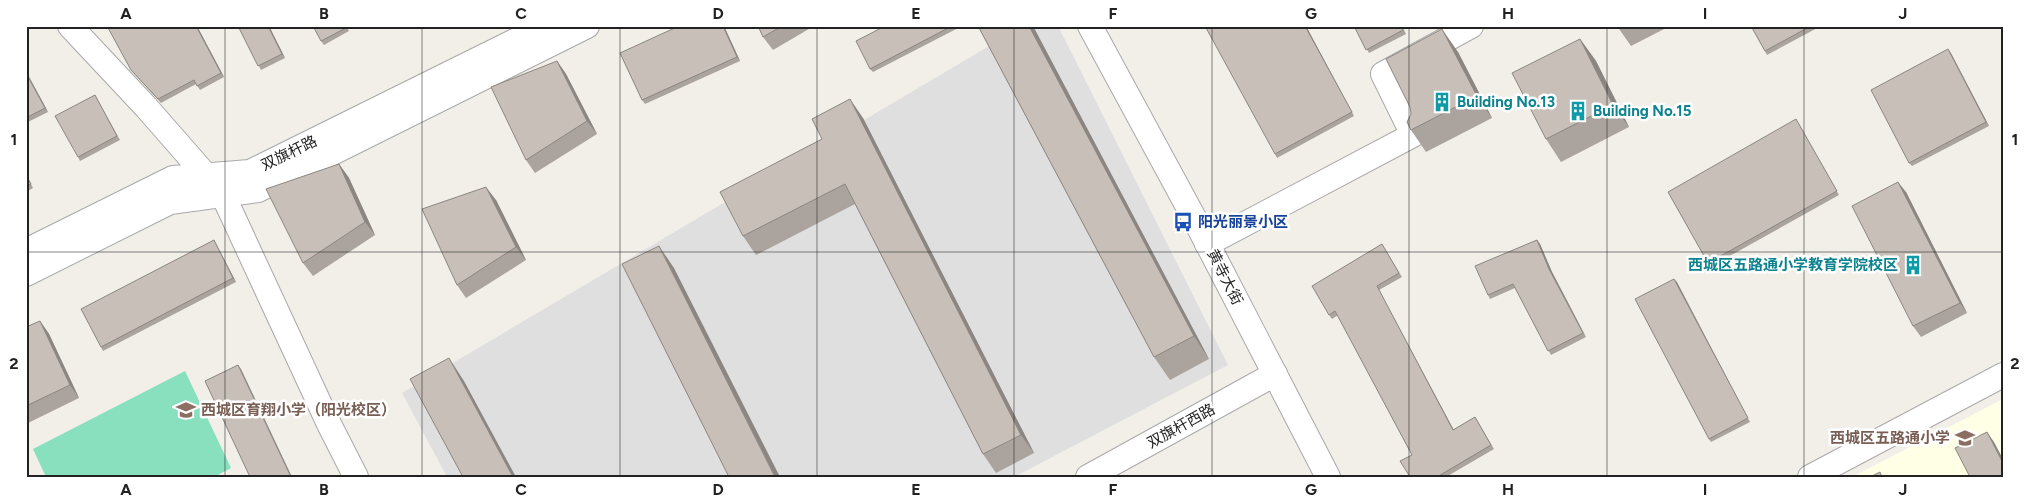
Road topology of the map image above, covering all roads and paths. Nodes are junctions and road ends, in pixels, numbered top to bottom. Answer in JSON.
{"nodes":[{"id":1,"x":70,"y":26,"type":"edge"},
{"id":2,"x":545,"y":26,"type":"edge"},
{"id":3,"x":587,"y":26,"type":"edge"},
{"id":4,"x":1090,"y":26,"type":"edge"},
{"id":5,"x":1471,"y":26,"type":"edge"},
{"id":6,"x":207,"y":176,"type":"junction"},
{"id":7,"x":223,"y":195,"type":"junction"},
{"id":8,"x":1208,"y":244,"type":"junction"},
{"id":9,"x":26,"y":252,"type":"edge"},
{"id":10,"x":26,"y":274,"type":"edge"},
{"id":11,"x":1275,"y":374,"type":"junction"},
{"id":12,"x":2003,"y":374,"type":"edge"},
{"id":13,"x":356,"y":477,"type":"edge"},
{"id":14,"x":1088,"y":477,"type":"edge"},
{"id":15,"x":1328,"y":477,"type":"edge"},
{"id":16,"x":1810,"y":477,"type":"edge"}],
"edges":[{"from":1,"to":6,"type":"street"},
{"from":2,"to":6,"type":"street","name":"双旗杆路"},
{"from":3,"to":7,"type":"street"},
{"from":4,"to":8,"type":"street","name":"黄寺大街"},
{"from":5,"to":8,"type":"street"},
{"from":6,"to":7,"type":"street"},
{"from":6,"to":9,"type":"street","name":"双旗杆路"},
{"from":7,"to":10,"type":"street"},
{"from":7,"to":13,"type":"street"},
{"from":8,"to":11,"type":"street","name":"黄寺大街"},
{"from":11,"to":14,"type":"street","name":"双旗杆西路"},
{"from":11,"to":15,"type":"street","name":"黄寺大街"},
{"from":12,"to":16,"type":"street"}]}
